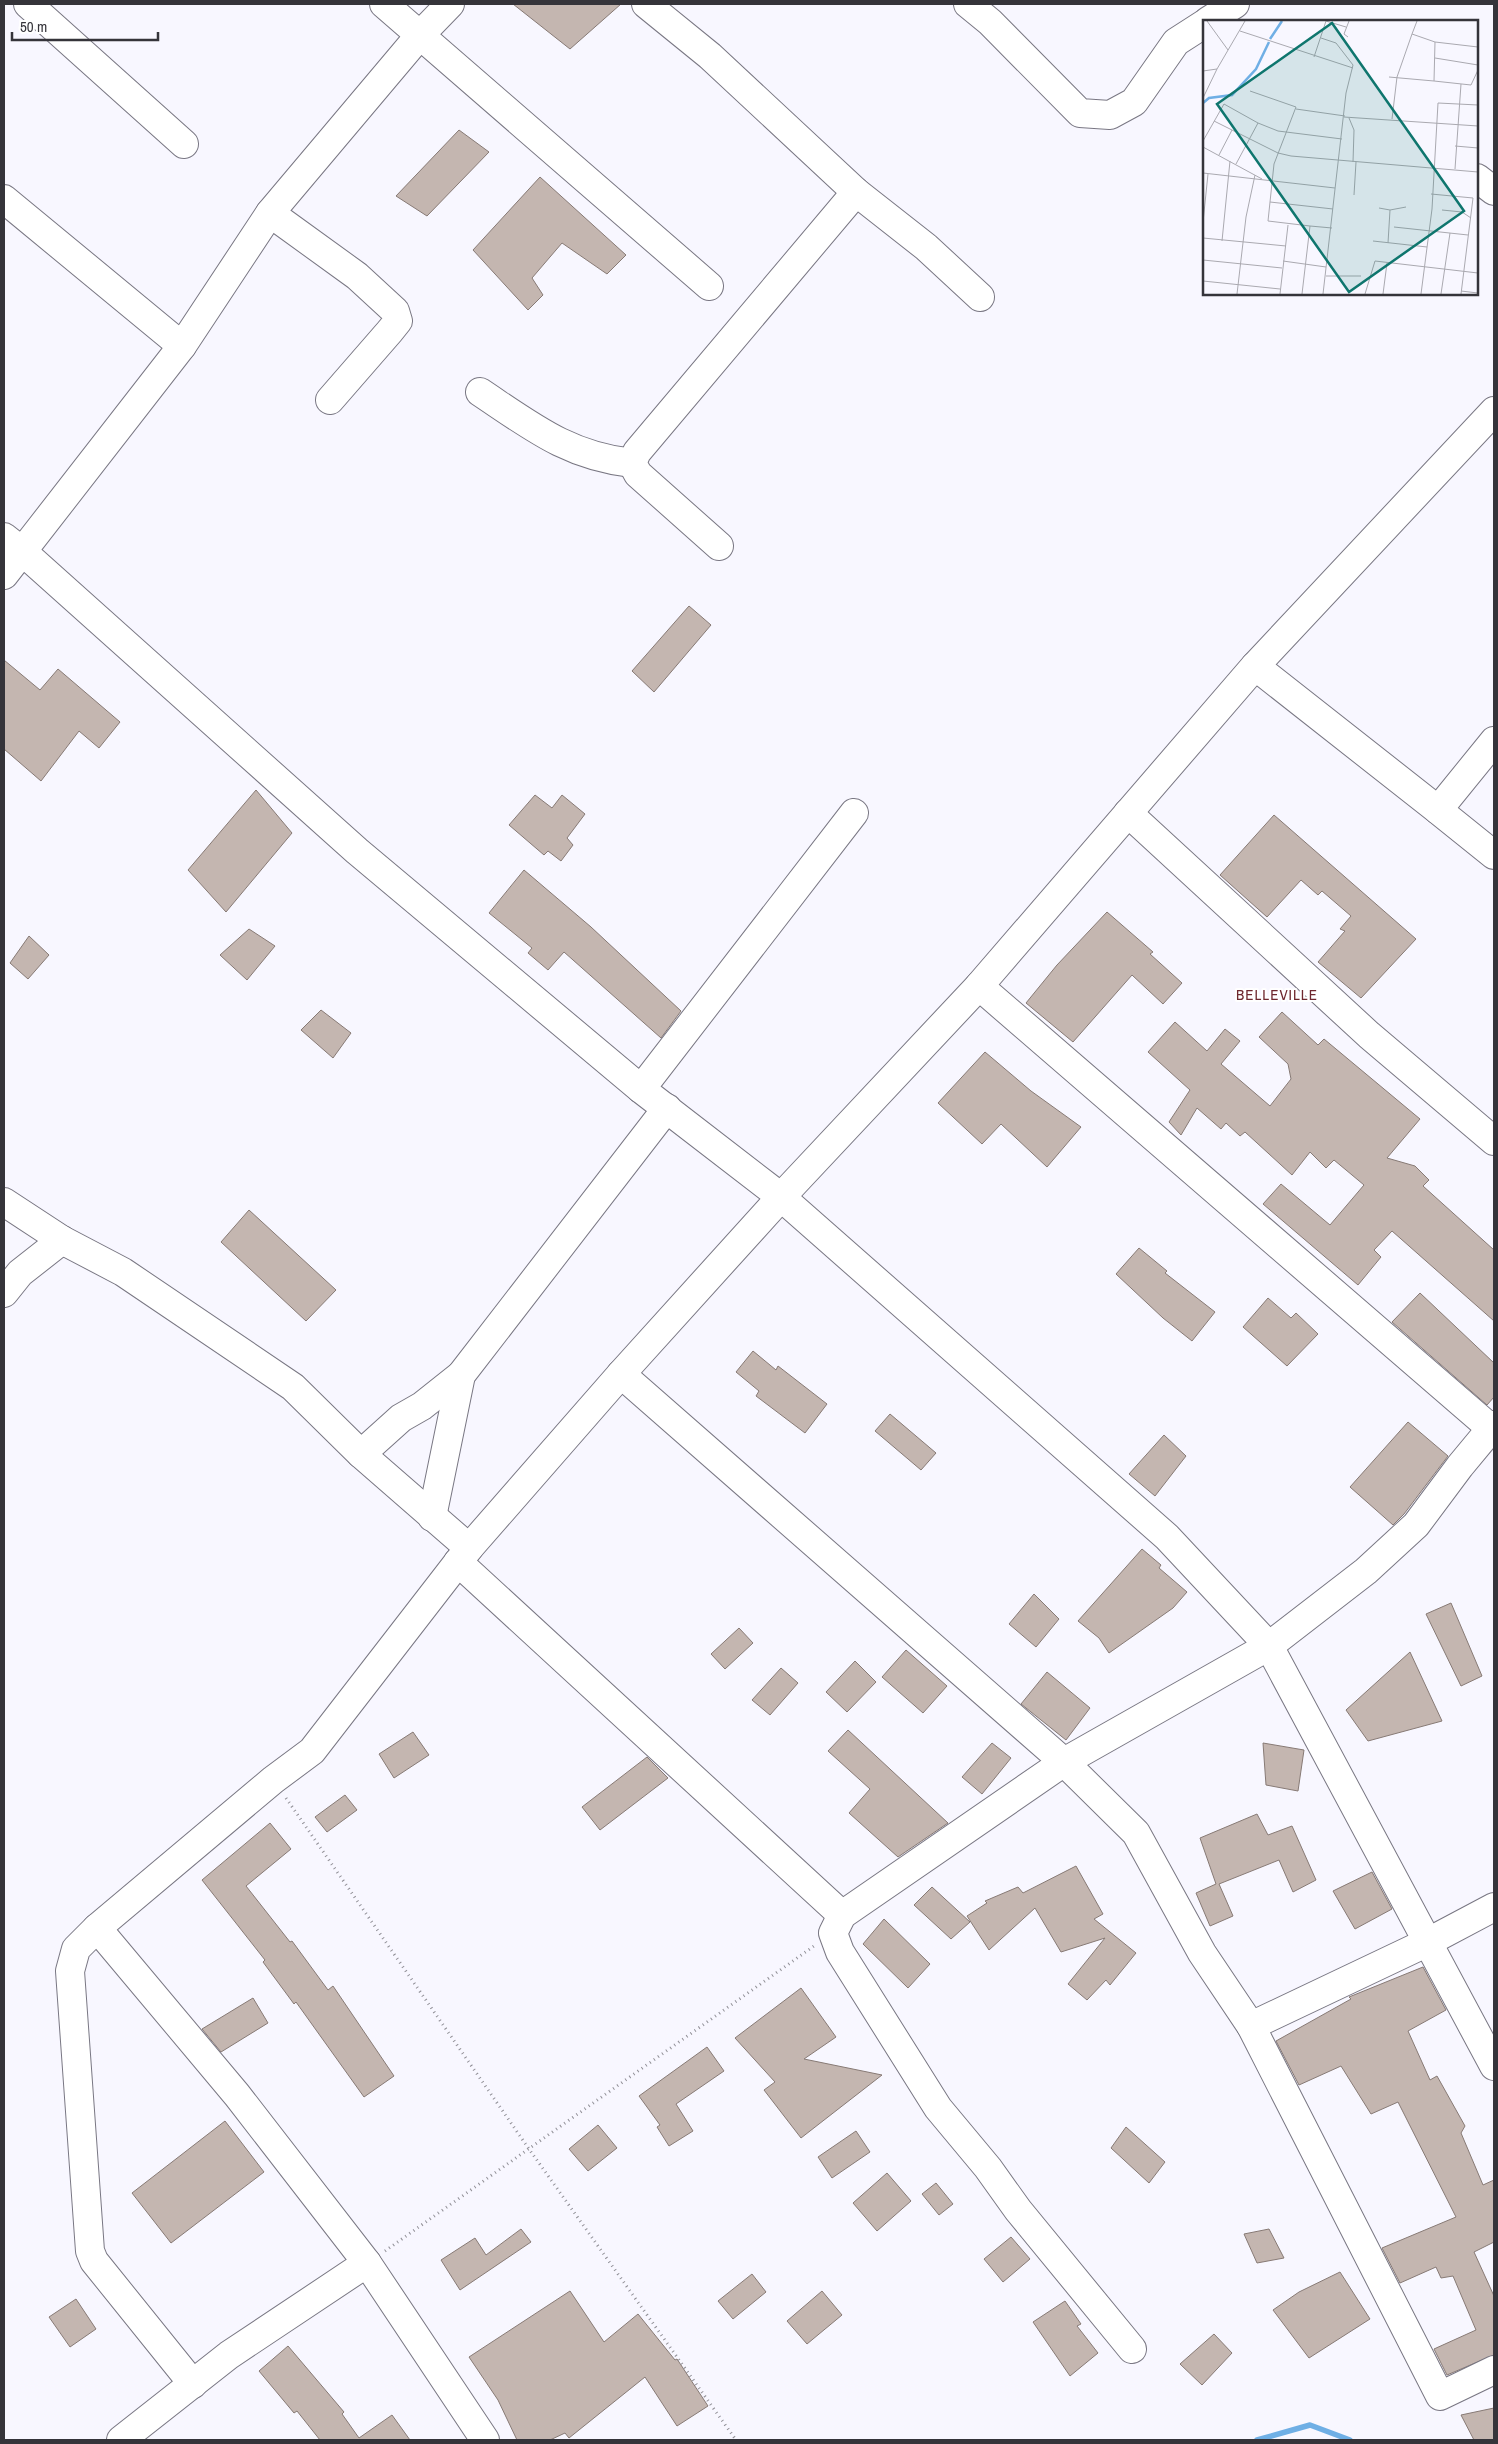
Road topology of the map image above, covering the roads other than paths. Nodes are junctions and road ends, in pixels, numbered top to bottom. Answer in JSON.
{"nodes":[{"id":1,"x":28,"y":4,"type":"edge"},
{"id":2,"x":384,"y":4,"type":"edge"},
{"id":3,"x":450,"y":4,"type":"edge"},
{"id":4,"x":646,"y":4,"type":"edge"},
{"id":5,"x":968,"y":4,"type":"edge"},
{"id":6,"x":1235,"y":4,"type":"edge"},
{"id":7,"x":998,"y":13,"type":"edge"},
{"id":8,"x":1210,"y":20,"type":"edge"},
{"id":9,"x":1203,"y":25,"type":"edge"},
{"id":10,"x":420,"y":35,"type":"junction"},
{"id":11,"x":184,"y":144,"type":"dead end"},
{"id":12,"x":1478,"y":179,"type":"edge"},
{"id":13,"x":1494,"y":191,"type":"edge"},
{"id":14,"x":856,"y":192,"type":"junction"},
{"id":15,"x":4,"y":199,"type":"edge"},
{"id":16,"x":270,"y":213,"type":"junction"},
{"id":17,"x":709,"y":286,"type":"dead end"},
{"id":18,"x":980,"y":296,"type":"dead end"},
{"id":19,"x":182,"y":346,"type":"junction"},
{"id":20,"x":480,"y":392,"type":"dead end"},
{"id":21,"x":330,"y":400,"type":"dead end"},
{"id":22,"x":1494,"y":411,"type":"edge"},
{"id":23,"x":632,"y":462,"type":"junction"},
{"id":24,"x":13,"y":545,"type":"edge"},
{"id":25,"x":719,"y":546,"type":"dead end"},
{"id":26,"x":4,"y":575,"type":"edge"},
{"id":27,"x":1255,"y":666,"type":"junction"},
{"id":28,"x":1494,"y":741,"type":"edge"},
{"id":29,"x":1438,"y":810,"type":"junction"},
{"id":30,"x":854,"y":813,"type":"dead end"},
{"id":31,"x":1128,"y":813,"type":"junction"},
{"id":32,"x":1494,"y":855,"type":"edge"},
{"id":33,"x":979,"y":986,"type":"junction"},
{"id":34,"x":641,"y":1089,"type":"junction"},
{"id":35,"x":666,"y":1108,"type":"junction"},
{"id":36,"x":1494,"y":1141,"type":"edge"},
{"id":37,"x":781,"y":1196,"type":"junction"},
{"id":38,"x":4,"y":1202,"type":"edge"},
{"id":39,"x":62,"y":1240,"type":"junction"},
{"id":40,"x":4,"y":1293,"type":"edge"},
{"id":41,"x":620,"y":1374,"type":"junction"},
{"id":42,"x":461,"y":1375,"type":"junction"},
{"id":43,"x":1493,"y":1428,"type":"edge"},
{"id":44,"x":361,"y":1454,"type":"junction"},
{"id":45,"x":432,"y":1517,"type":"junction"},
{"id":46,"x":464,"y":1555,"type":"junction"},
{"id":47,"x":1270,"y":1646,"type":"junction"},
{"id":48,"x":1064,"y":1762,"type":"junction"},
{"id":49,"x":1494,"y":1907,"type":"edge"},
{"id":50,"x":837,"y":1924,"type":"junction"},
{"id":51,"x":97,"y":1928,"type":"junction"},
{"id":52,"x":1428,"y":1942,"type":"junction"},
{"id":53,"x":1251,"y":2026,"type":"junction"},
{"id":54,"x":1494,"y":2066,"type":"edge"},
{"id":55,"x":367,"y":2264,"type":"junction"},
{"id":56,"x":1132,"y":2349,"type":"dead end"},
{"id":57,"x":1494,"y":2370,"type":"edge"},
{"id":58,"x":193,"y":2384,"type":"junction"},
{"id":59,"x":121,"y":2440,"type":"edge"},
{"id":60,"x":485,"y":2440,"type":"edge"}],
"edges":[{"from":1,"to":11,"type":"street"},
{"from":2,"to":10,"type":"street"},
{"from":3,"to":10,"type":"street"},
{"from":4,"to":14,"type":"street"},
{"from":5,"to":7,"type":"street"},
{"from":6,"to":8,"type":"street"},
{"from":7,"to":9,"type":"street"},
{"from":10,"to":16,"type":"street"},
{"from":10,"to":17,"type":"street"},
{"from":12,"to":13,"type":"street"},
{"from":14,"to":18,"type":"street"},
{"from":14,"to":23,"type":"street"},
{"from":15,"to":19,"type":"street"},
{"from":16,"to":19,"type":"street"},
{"from":16,"to":21,"type":"street"},
{"from":19,"to":24,"type":"street"},
{"from":20,"to":23,"type":"street"},
{"from":22,"to":27,"type":"street"},
{"from":23,"to":25,"type":"street"},
{"from":24,"to":26,"type":"street"},
{"from":24,"to":34,"type":"street"},
{"from":27,"to":29,"type":"street"},
{"from":27,"to":31,"type":"street"},
{"from":28,"to":29,"type":"street"},
{"from":29,"to":32,"type":"street"},
{"from":30,"to":34,"type":"street"},
{"from":31,"to":33,"type":"street"},
{"from":31,"to":36,"type":"street"},
{"from":33,"to":37,"type":"street"},
{"from":33,"to":43,"type":"street"},
{"from":34,"to":35,"type":"street"},
{"from":35,"to":37,"type":"street"},
{"from":35,"to":42,"type":"street"},
{"from":37,"to":41,"type":"street"},
{"from":37,"to":47,"type":"street"},
{"from":38,"to":39,"type":"street"},
{"from":39,"to":40,"type":"street"},
{"from":39,"to":44,"type":"street"},
{"from":41,"to":46,"type":"street"},
{"from":41,"to":48,"type":"street"},
{"from":42,"to":44,"type":"street"},
{"from":42,"to":45,"type":"street"},
{"from":43,"to":47,"type":"street"},
{"from":44,"to":45,"type":"street"},
{"from":45,"to":46,"type":"street"},
{"from":46,"to":50,"type":"street"},
{"from":46,"to":51,"type":"street"},
{"from":47,"to":48,"type":"street"},
{"from":47,"to":52,"type":"street"},
{"from":48,"to":50,"type":"street"},
{"from":48,"to":53,"type":"street"},
{"from":49,"to":52,"type":"street"},
{"from":50,"to":56,"type":"street"},
{"from":51,"to":55,"type":"street"},
{"from":51,"to":58,"type":"street"},
{"from":52,"to":53,"type":"street"},
{"from":52,"to":54,"type":"street"},
{"from":53,"to":57,"type":"street"},
{"from":55,"to":58,"type":"street"},
{"from":55,"to":60,"type":"street"},
{"from":58,"to":59,"type":"street"}]}
